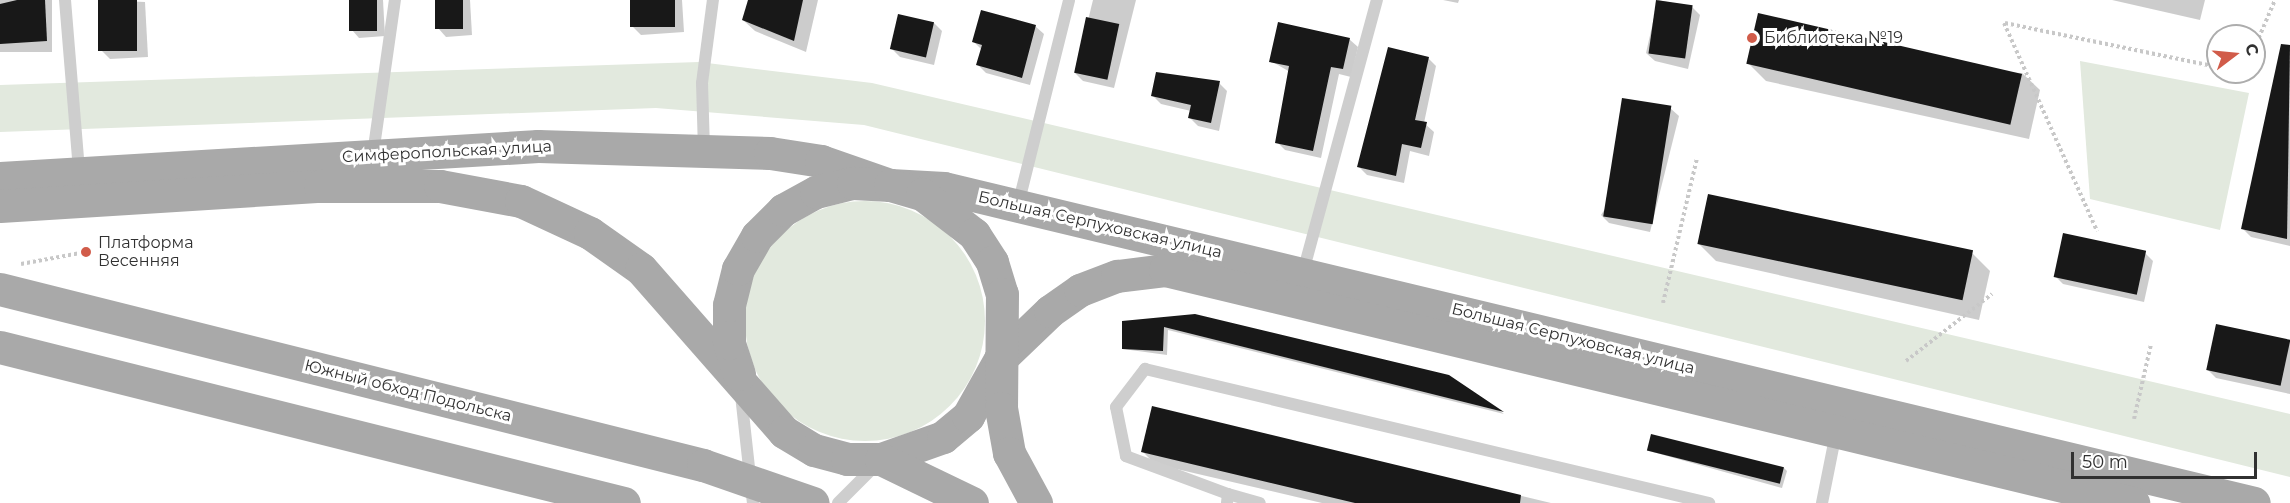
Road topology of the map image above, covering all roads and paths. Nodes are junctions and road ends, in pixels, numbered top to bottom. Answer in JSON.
{"nodes":[{"id":1,"x":65,"y":0,"type":"edge"},
{"id":2,"x":395,"y":0,"type":"edge"},
{"id":3,"x":713,"y":0,"type":"edge"},
{"id":4,"x":1069,"y":0,"type":"edge"},
{"id":5,"x":1377,"y":0,"type":"edge"},
{"id":6,"x":2275,"y":0,"type":"edge"},
{"id":7,"x":2265,"y":24,"type":"edge"},
{"id":8,"x":2206,"y":65,"type":"edge"},
{"id":9,"x":705,"y":151,"type":"junction"},
{"id":10,"x":373,"y":155,"type":"junction"},
{"id":11,"x":1697,"y":158,"type":"dead end"},
{"id":12,"x":79,"y":173,"type":"junction"},
{"id":13,"x":0,"y":178,"type":"edge"},
{"id":14,"x":890,"y":185,"type":"junction"},
{"id":15,"x":0,"y":206,"type":"edge"},
{"id":16,"x":1018,"y":206,"type":"junction"},
{"id":17,"x":2097,"y":231,"type":"dead end"},
{"id":18,"x":86,"y":252,"type":"dead end"},
{"id":19,"x":1303,"y":273,"type":"junction"},
{"id":20,"x":5,"y":277,"type":"edge"},
{"id":21,"x":1992,"y":294,"type":"dead end"},
{"id":22,"x":1663,"y":303,"type":"dead end"},
{"id":23,"x":2151,"y":344,"type":"dead end"},
{"id":24,"x":0,"y":347,"type":"edge"},
{"id":25,"x":1000,"y":359,"type":"junction"},
{"id":26,"x":1906,"y":361,"type":"dead end"},
{"id":27,"x":741,"y":379,"type":"junction"},
{"id":28,"x":2134,"y":419,"type":"dead end"},
{"id":29,"x":1837,"y":432,"type":"junction"},
{"id":30,"x":881,"y":459,"type":"junction"},
{"id":31,"x":2066,"y":495,"type":"edge"},
{"id":32,"x":1228,"y":499,"type":"edge"},
{"id":33,"x":624,"y":503,"type":"edge"},
{"id":34,"x":753,"y":503,"type":"edge"},
{"id":35,"x":813,"y":503,"type":"edge"},
{"id":36,"x":838,"y":503,"type":"edge"},
{"id":37,"x":972,"y":503,"type":"edge"},
{"id":38,"x":1036,"y":503,"type":"edge"},
{"id":39,"x":1260,"y":503,"type":"edge"},
{"id":40,"x":1709,"y":503,"type":"edge"},
{"id":41,"x":1822,"y":503,"type":"edge"},
{"id":42,"x":2133,"y":503,"type":"edge"},
{"id":43,"x":2254,"y":503,"type":"edge"}],
"edges":[{"from":1,"to":12,"type":"lane"},
{"from":2,"to":10,"type":"lane"},
{"from":3,"to":9,"type":"lane"},
{"from":4,"to":16,"type":"lane"},
{"from":5,"to":19,"type":"lane"},
{"from":6,"to":7,"type":"path"},
{"from":8,"to":17,"type":"path"},
{"from":9,"to":10,"type":"main road","name":"Симферопольская улица"},
{"from":9,"to":14,"type":"main road","name":"Симферопольская улица"},
{"from":10,"to":12,"type":"main road","name":"Симферопольская улица"},
{"from":11,"to":22,"type":"path"},
{"from":12,"to":13,"type":"main road","name":"Симферопольская улица"},
{"from":14,"to":16,"type":"main road","name":"Большая Серпуховская улица"},
{"from":14,"to":25,"type":"main road"},
{"from":14,"to":27,"type":"main road","name":"Большая Серпуховская улица"},
{"from":15,"to":27,"type":"main road","name":"Симферопольская улица"},
{"from":16,"to":19,"type":"main road","name":"Большая Серпуховская улица"},
{"from":18,"to":20,"type":"path"},
{"from":19,"to":43,"type":"main road","name":"Большая Серпуховская улица"},
{"from":20,"to":35,"type":"main road","name":"Южный обход Подольска","bridge":true},
{"from":21,"to":26,"type":"path"},
{"from":23,"to":28,"type":"path"},
{"from":24,"to":33,"type":"main road"},
{"from":25,"to":29,"type":"main road","name":"Большая Серпуховская улица"},
{"from":25,"to":30,"type":"main road"},
{"from":25,"to":38,"type":"main road"},
{"from":27,"to":30,"type":"main road"},
{"from":27,"to":34,"type":"lane"},
{"from":29,"to":31,"type":"main road","name":"Большая Серпуховская улица"},
{"from":29,"to":41,"type":"lane"},
{"from":30,"to":36,"type":"lane"},
{"from":30,"to":37,"type":"main road"},
{"from":31,"to":42,"type":"main road","name":"Большая Серпуховская улица"},
{"from":32,"to":39,"type":"lane"},
{"from":32,"to":40,"type":"lane"}]}
